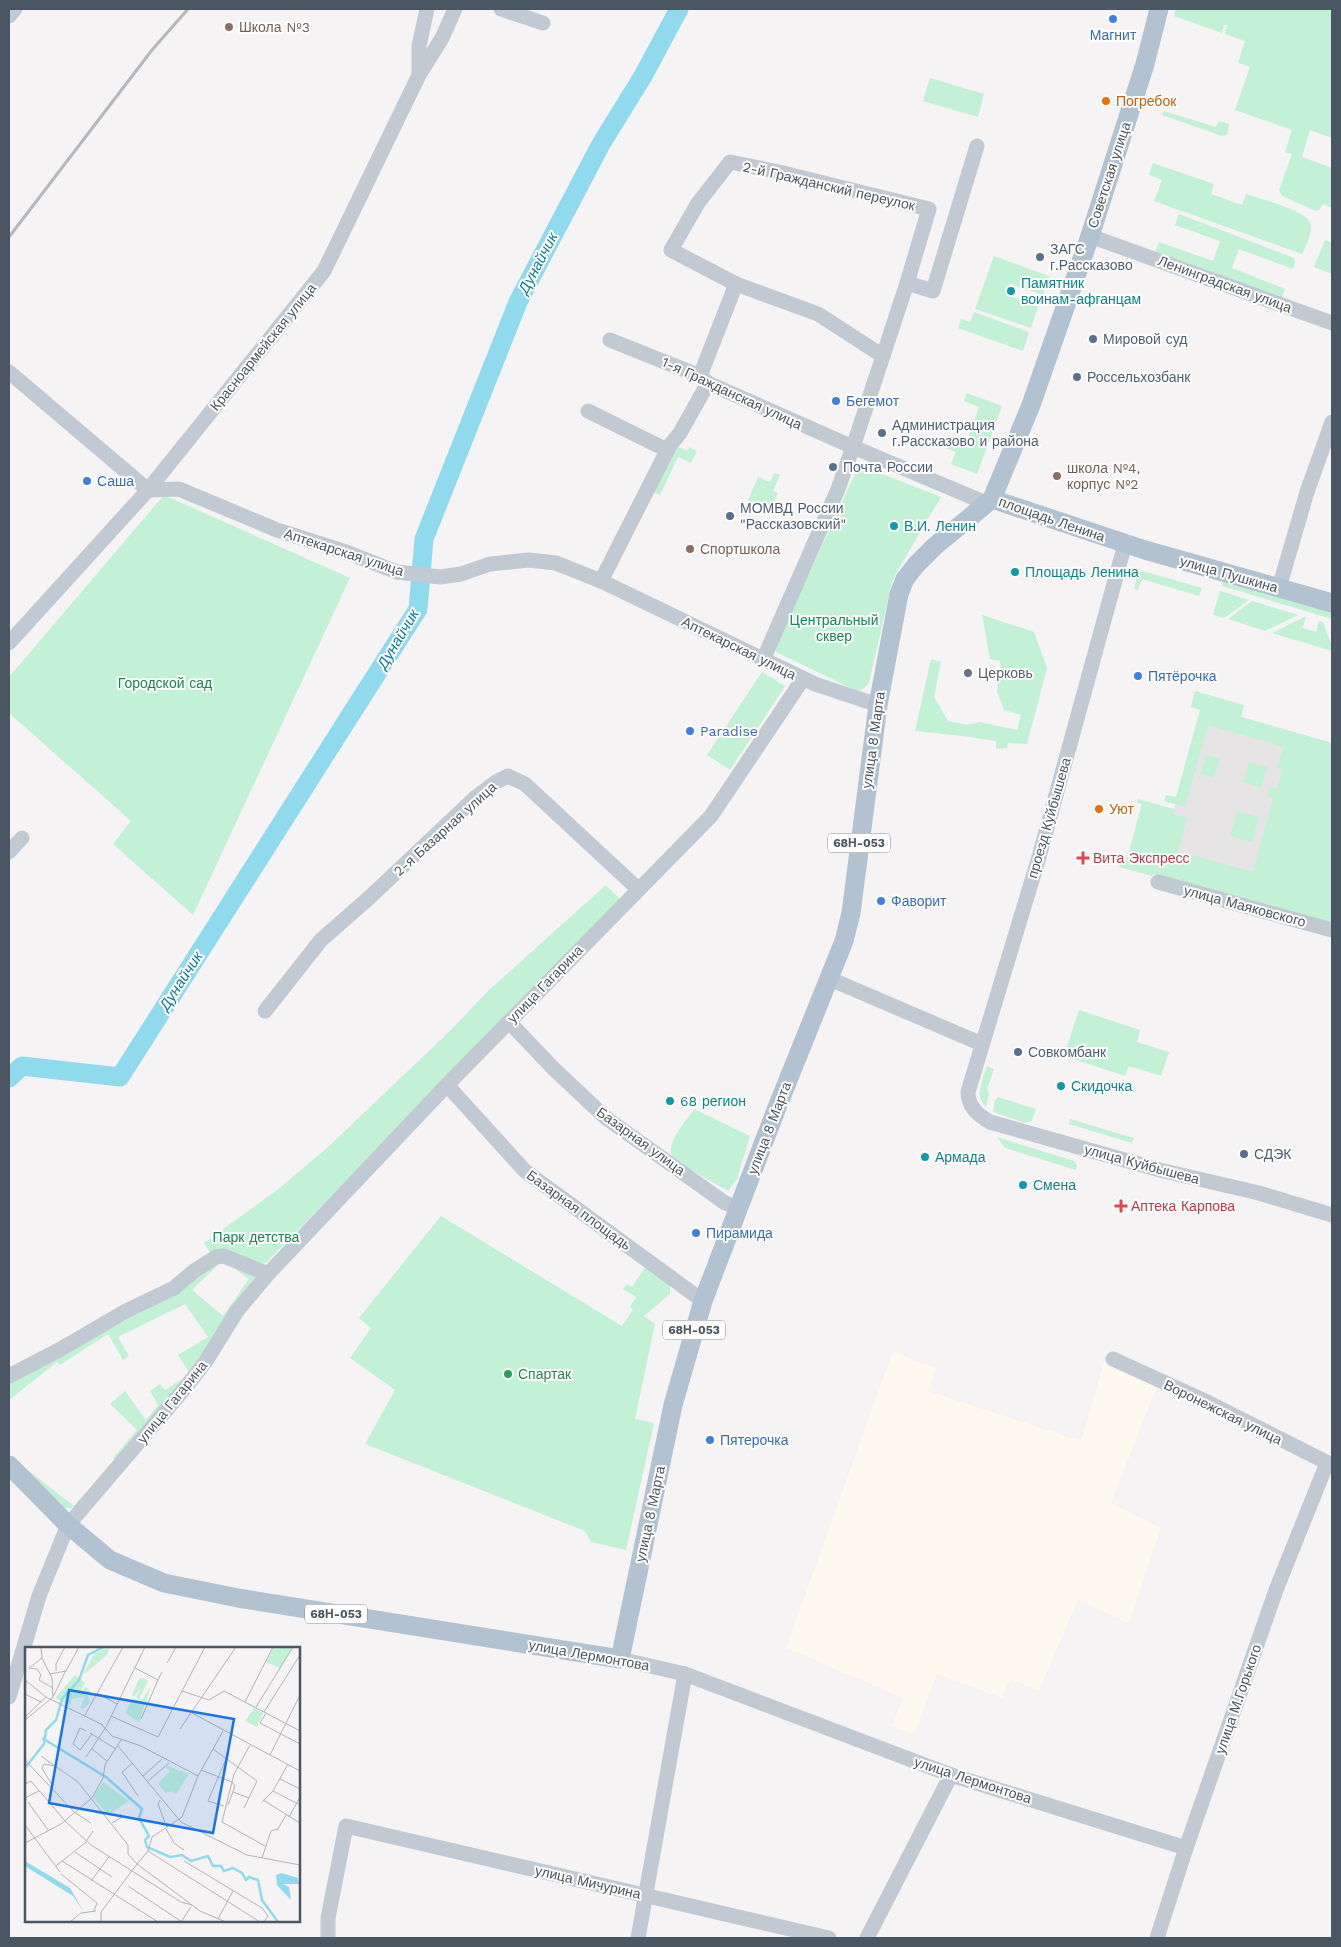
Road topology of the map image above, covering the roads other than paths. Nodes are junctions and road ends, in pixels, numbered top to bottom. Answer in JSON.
{"nodes":[{"id":1,"x":15,"y":9,"type":"edge"},
{"id":2,"x":427,"y":9,"type":"edge"},
{"id":3,"x":455,"y":9,"type":"edge"},
{"id":4,"x":501,"y":9,"type":"edge"},
{"id":5,"x":1159,"y":9,"type":"edge"},
{"id":6,"x":9,"y":16,"type":"edge"},
{"id":7,"x":543,"y":23,"type":"dead end"},
{"id":8,"x":419,"y":75,"type":"junction"},
{"id":9,"x":977,"y":146,"type":"dead end"},
{"id":10,"x":1090,"y":236,"type":"junction"},
{"id":11,"x":907,"y":283,"type":"junction"},
{"id":12,"x":736,"y":284,"type":"junction"},
{"id":13,"x":1332,"y":323,"type":"edge"},
{"id":14,"x":610,"y":340,"type":"dead end"},
{"id":15,"x":883,"y":356,"type":"junction"},
{"id":16,"x":9,"y":372,"type":"edge"},
{"id":17,"x":704,"y":379,"type":"junction"},
{"id":18,"x":588,"y":411,"type":"dead end"},
{"id":19,"x":1332,"y":422,"type":"edge"},
{"id":20,"x":1016,"y":442,"type":"dead end"},
{"id":21,"x":853,"y":447,"type":"junction"},
{"id":22,"x":667,"y":450,"type":"junction"},
{"id":23,"x":1000,"y":480,"type":"junction"},
{"id":24,"x":148,"y":490,"type":"junction"},
{"id":25,"x":989,"y":501,"type":"junction"},
{"id":26,"x":1125,"y":544,"type":"junction"},
{"id":27,"x":601,"y":581,"type":"junction"},
{"id":28,"x":1279,"y":588,"type":"junction"},
{"id":29,"x":899,"y":594,"type":"joint"},
{"id":30,"x":1332,"y":603,"type":"edge"},
{"id":31,"x":9,"y":644,"type":"edge"},
{"id":32,"x":764,"y":660,"type":"junction"},
{"id":33,"x":803,"y":679,"type":"junction"},
{"id":34,"x":878,"y":705,"type":"junction"},
{"id":35,"x":22,"y":838,"type":"dead end"},
{"id":36,"x":9,"y":852,"type":"edge"},
{"id":37,"x":1158,"y":882,"type":"dead end"},
{"id":38,"x":638,"y":889,"type":"junction"},
{"id":39,"x":1332,"y":930,"type":"edge"},
{"id":40,"x":830,"y":979,"type":"junction"},
{"id":41,"x":265,"y":1011,"type":"dead end"},
{"id":42,"x":509,"y":1022,"type":"junction"},
{"id":43,"x":982,"y":1044,"type":"junction"},
{"id":44,"x":447,"y":1085,"type":"junction"},
{"id":45,"x":968,"y":1092,"type":"joint"},
{"id":46,"x":739,"y":1208,"type":"junction"},
{"id":47,"x":1332,"y":1215,"type":"edge"},
{"id":48,"x":268,"y":1274,"type":"junction"},
{"id":49,"x":703,"y":1301,"type":"junction"},
{"id":50,"x":1113,"y":1359,"type":"dead end"},
{"id":51,"x":9,"y":1376,"type":"edge"},
{"id":52,"x":1330,"y":1464,"type":"edge"},
{"id":53,"x":9,"y":1465,"type":"edge"},
{"id":54,"x":68,"y":1525,"type":"junction"},
{"id":55,"x":620,"y":1659,"type":"junction"},
{"id":56,"x":685,"y":1674,"type":"junction"},
{"id":57,"x":9,"y":1697,"type":"edge"},
{"id":58,"x":951,"y":1775,"type":"junction"},
{"id":59,"x":1186,"y":1848,"type":"junction"},
{"id":60,"x":645,"y":1894,"type":"junction"},
{"id":61,"x":328,"y":1938,"type":"edge"},
{"id":62,"x":638,"y":1938,"type":"edge"},
{"id":63,"x":829,"y":1938,"type":"edge"},
{"id":64,"x":867,"y":1938,"type":"edge"},
{"id":65,"x":1157,"y":1938,"type":"edge"}],
"edges":[{"from":1,"to":6,"type":"street"},
{"from":2,"to":8,"type":"street"},
{"from":3,"to":8,"type":"street","name":"Красноармейская улица"},
{"from":4,"to":7,"type":"street"},
{"from":5,"to":10,"type":"main road","name":"Советская улица","number":"68Н-053"},
{"from":8,"to":24,"type":"street","name":"Красноармейская улица"},
{"from":9,"to":11,"type":"street"},
{"from":10,"to":13,"type":"street","name":"Ленинградская улица"},
{"from":10,"to":23,"type":"main road","name":"Советская улица","number":"68Н-053"},
{"from":11,"to":12,"type":"street","name":"2-й Гражданский переулок"},
{"from":11,"to":15,"type":"street"},
{"from":12,"to":15,"type":"street"},
{"from":12,"to":17,"type":"street"},
{"from":14,"to":17,"type":"street","name":"1-я Гражданская улица"},
{"from":15,"to":21,"type":"street"},
{"from":16,"to":24,"type":"street"},
{"from":17,"to":21,"type":"street","name":"1-я Гражданская улица"},
{"from":17,"to":22,"type":"street"},
{"from":18,"to":22,"type":"street"},
{"from":19,"to":28,"type":"street"},
{"from":20,"to":23,"type":"main road","name":"Советская улица","number":"68Н-053"},
{"from":21,"to":25,"type":"street","name":"1-я Гражданская улица"},
{"from":21,"to":32,"type":"street"},
{"from":22,"to":27,"type":"street"},
{"from":23,"to":25,"type":"main road","name":"Советская улица","number":"68Н-053"},
{"from":24,"to":27,"type":"street","name":"Аптекарская улица"},
{"from":24,"to":31,"type":"street","name":"Красноармейская улица"},
{"from":25,"to":26,"type":"main road","name":"площадь Ленина"},
{"from":25,"to":29,"type":"main road","name":"площадь Ленина","number":"68Н-053"},
{"from":26,"to":28,"type":"main road","name":"улица Пушкина"},
{"from":26,"to":43,"type":"street","name":"проезд Куйбышева"},
{"from":27,"to":32,"type":"street","name":"Аптекарская улица"},
{"from":28,"to":30,"type":"main road","name":"улица Пушкина"},
{"from":29,"to":34,"type":"main road","name":"улица 8 Марта","number":"68Н-053"},
{"from":32,"to":33,"type":"street","name":"Аптекарская улица"},
{"from":33,"to":34,"type":"street","name":"Аптекарская улица"},
{"from":33,"to":38,"type":"street","name":"улица Гагарина"},
{"from":34,"to":40,"type":"main road","name":"улица 8 Марта","number":"68Н-053"},
{"from":35,"to":36,"type":"street"},
{"from":37,"to":39,"type":"street","name":"улица Маяковского"},
{"from":38,"to":41,"type":"street","name":"2-я Базарная улица"},
{"from":38,"to":42,"type":"street","name":"улица Гагарина"},
{"from":40,"to":43,"type":"street"},
{"from":40,"to":46,"type":"main road","name":"улица 8 Марта","number":"68Н-053"},
{"from":42,"to":44,"type":"street","name":"улица Гагарина"},
{"from":42,"to":46,"type":"street","name":"Базарная улица"},
{"from":43,"to":45,"type":"street","name":"проезд Куйбышева"},
{"from":44,"to":48,"type":"street","name":"улица Гагарина"},
{"from":44,"to":49,"type":"street","name":"Базарная площадь"},
{"from":45,"to":47,"type":"street","name":"улица Куйбышева"},
{"from":46,"to":49,"type":"main road","name":"улица 8 Марта","number":"68Н-053"},
{"from":48,"to":51,"type":"street"},
{"from":48,"to":54,"type":"street","name":"улица Гагарина"},
{"from":49,"to":55,"type":"main road","name":"улица 8 Марта","number":"68Н-053"},
{"from":50,"to":52,"type":"street","name":"Воронежская улица"},
{"from":52,"to":59,"type":"street","name":"улица М.Горького"},
{"from":53,"to":54,"type":"main road","name":"улица Лермонтова","number":"68Н-053"},
{"from":54,"to":55,"type":"main road","name":"улица Лермонтова","number":"68Н-053"},
{"from":54,"to":57,"type":"street","name":"улица Гагарина"},
{"from":55,"to":56,"type":"street","name":"улица Лермонтова"},
{"from":56,"to":58,"type":"street","name":"улица Лермонтова"},
{"from":56,"to":60,"type":"street"},
{"from":58,"to":59,"type":"street","name":"улица Лермонтова"},
{"from":58,"to":64,"type":"street"},
{"from":59,"to":65,"type":"street","name":"улица М.Горького"},
{"from":60,"to":61,"type":"street","name":"улица Мичурина"},
{"from":60,"to":62,"type":"street"},
{"from":60,"to":63,"type":"street","name":"улица Мичурина"}]}
